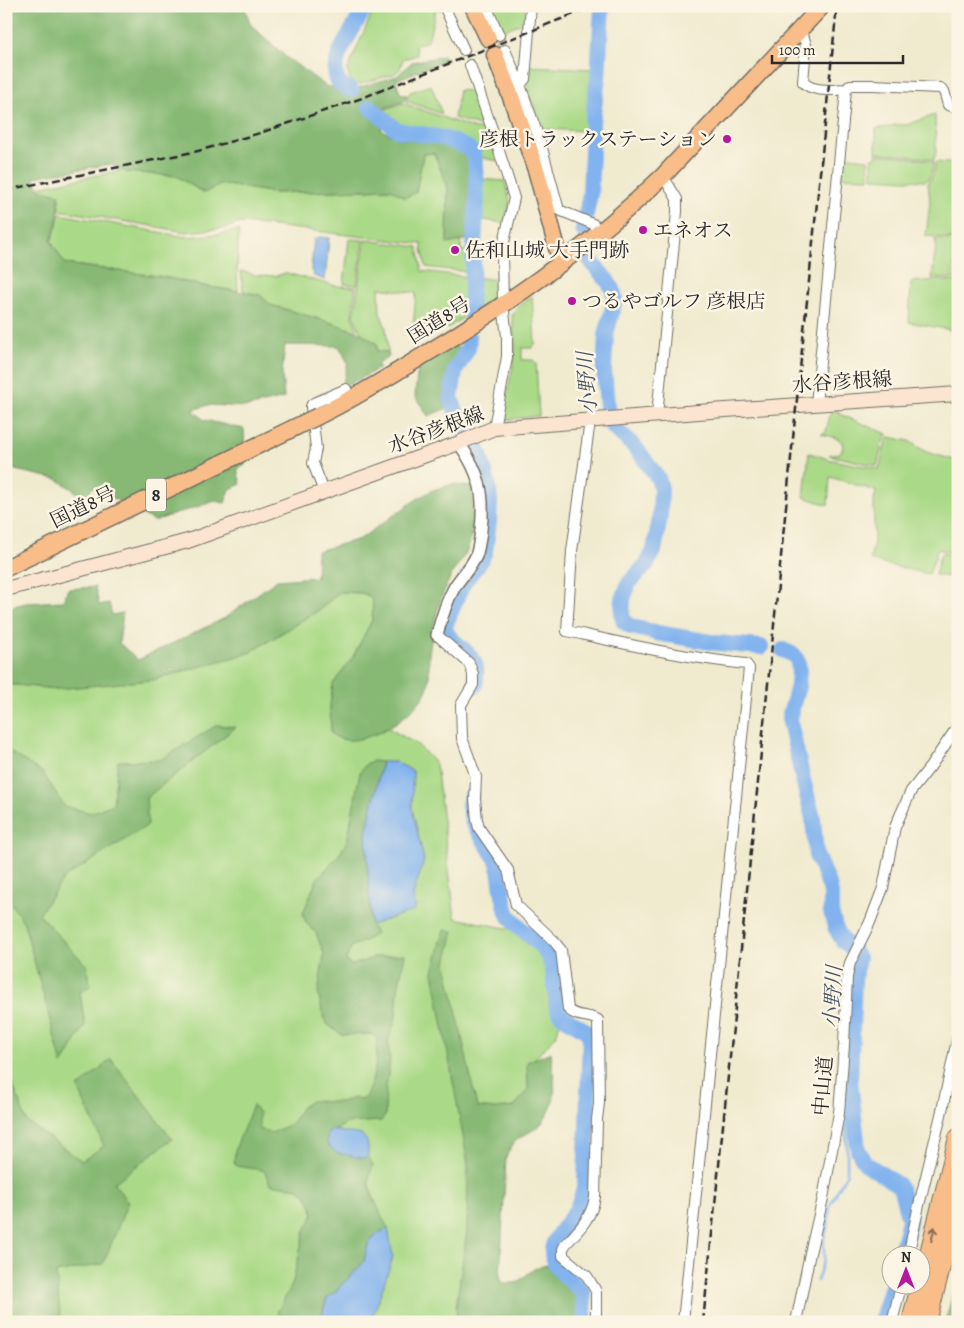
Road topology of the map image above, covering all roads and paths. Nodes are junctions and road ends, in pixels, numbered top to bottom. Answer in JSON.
{"nodes":[{"id":1,"x":444,"y":6,"type":"edge"},
{"id":2,"x":473,"y":6,"type":"edge"},
{"id":3,"x":486,"y":6,"type":"edge"},
{"id":4,"x":531,"y":6,"type":"edge"},
{"id":5,"x":822,"y":6,"type":"edge"},
{"id":6,"x":798,"y":31,"type":"junction"},
{"id":7,"x":494,"y":36,"type":"joint"},
{"id":8,"x":464,"y":50,"type":"dead end"},
{"id":9,"x":500,"y":52,"type":"joint"},
{"id":10,"x":470,"y":65,"type":"dead end"},
{"id":11,"x":520,"y":85,"type":"junction"},
{"id":12,"x":846,"y":90,"type":"junction"},
{"id":13,"x":958,"y":108,"type":"edge"},
{"id":14,"x":663,"y":176,"type":"junction"},
{"id":15,"x":590,"y":224,"type":"junction"},
{"id":16,"x":561,"y":263,"type":"junction"},
{"id":17,"x":503,"y":305,"type":"junction"},
{"id":18,"x":958,"y":394,"type":"edge"},
{"id":19,"x":351,"y":400,"type":"junction"},
{"id":20,"x":816,"y":404,"type":"junction"},
{"id":21,"x":658,"y":415,"type":"junction"},
{"id":22,"x":589,"y":421,"type":"junction"},
{"id":23,"x":494,"y":428,"type":"junction"},
{"id":24,"x":466,"y":440,"type":"junction"},
{"id":25,"x":324,"y":492,"type":"junction"},
{"id":26,"x":6,"y":568,"type":"edge"},
{"id":27,"x":6,"y":588,"type":"edge"},
{"id":28,"x":437,"y":635,"type":"joint"},
{"id":29,"x":958,"y":726,"type":"edge"},
{"id":30,"x":958,"y":1035,"type":"edge"},
{"id":31,"x":958,"y":1138,"type":"edge"},
{"id":32,"x":958,"y":1200,"type":"edge"},
{"id":33,"x":910,"y":1246,"type":"edge"},
{"id":34,"x":931,"y":1246,"type":"edge"},
{"id":35,"x":898,"y":1296,"type":"edge"},
{"id":36,"x":918,"y":1296,"type":"edge"},
{"id":37,"x":596,"y":1322,"type":"edge"},
{"id":38,"x":683,"y":1322,"type":"edge"},
{"id":39,"x":796,"y":1322,"type":"edge"},
{"id":40,"x":892,"y":1322,"type":"edge"},
{"id":41,"x":911,"y":1322,"type":"edge"},
{"id":42,"x":927,"y":1322,"type":"edge"}],
"edges":[{"from":1,"to":8,"type":"street"},
{"from":2,"to":7,"type":"highway"},
{"from":3,"to":7,"type":"street"},
{"from":4,"to":11,"type":"street"},
{"from":5,"to":6,"type":"highway","name":"国道8号","number":"8"},
{"from":6,"to":12,"type":"street"},
{"from":6,"to":14,"type":"highway","name":"国道8号","number":"8"},
{"from":9,"to":11,"type":"street"},
{"from":9,"to":16,"type":"highway"},
{"from":10,"to":17,"type":"street"},
{"from":11,"to":15,"type":"street"},
{"from":12,"to":13,"type":"street"},
{"from":12,"to":20,"type":"street"},
{"from":14,"to":15,"type":"highway","name":"国道8号","number":"8"},
{"from":14,"to":21,"type":"street"},
{"from":15,"to":16,"type":"highway","name":"国道8号","number":"8"},
{"from":16,"to":17,"type":"highway","name":"国道8号","number":"8"},
{"from":17,"to":19,"type":"highway","name":"国道8号","number":"8"},
{"from":17,"to":23,"type":"street"},
{"from":18,"to":20,"type":"main road","name":"水谷彦根線"},
{"from":19,"to":25,"type":"street"},
{"from":19,"to":26,"type":"highway","name":"国道8号","number":"8"},
{"from":20,"to":21,"type":"main road","name":"水谷彦根線"},
{"from":21,"to":22,"type":"main road","name":"水谷彦根線"},
{"from":22,"to":23,"type":"main road","name":"水谷彦根線"},
{"from":22,"to":38,"type":"street"},
{"from":23,"to":24,"type":"main road","name":"水谷彦根線"},
{"from":24,"to":25,"type":"main road","name":"水谷彦根線"},
{"from":24,"to":28,"type":"street"},
{"from":25,"to":27,"type":"main road","name":"水谷彦根線"},
{"from":28,"to":37,"type":"street"},
{"from":29,"to":39,"type":"street","name":"中山道"},
{"from":30,"to":33,"type":"street"},
{"from":34,"to":31,"type":"highway","one_way":true},
{"from":32,"to":42,"type":"highway"},
{"from":35,"to":40,"type":"street"},
{"from":36,"to":41,"type":"highway"}]}
